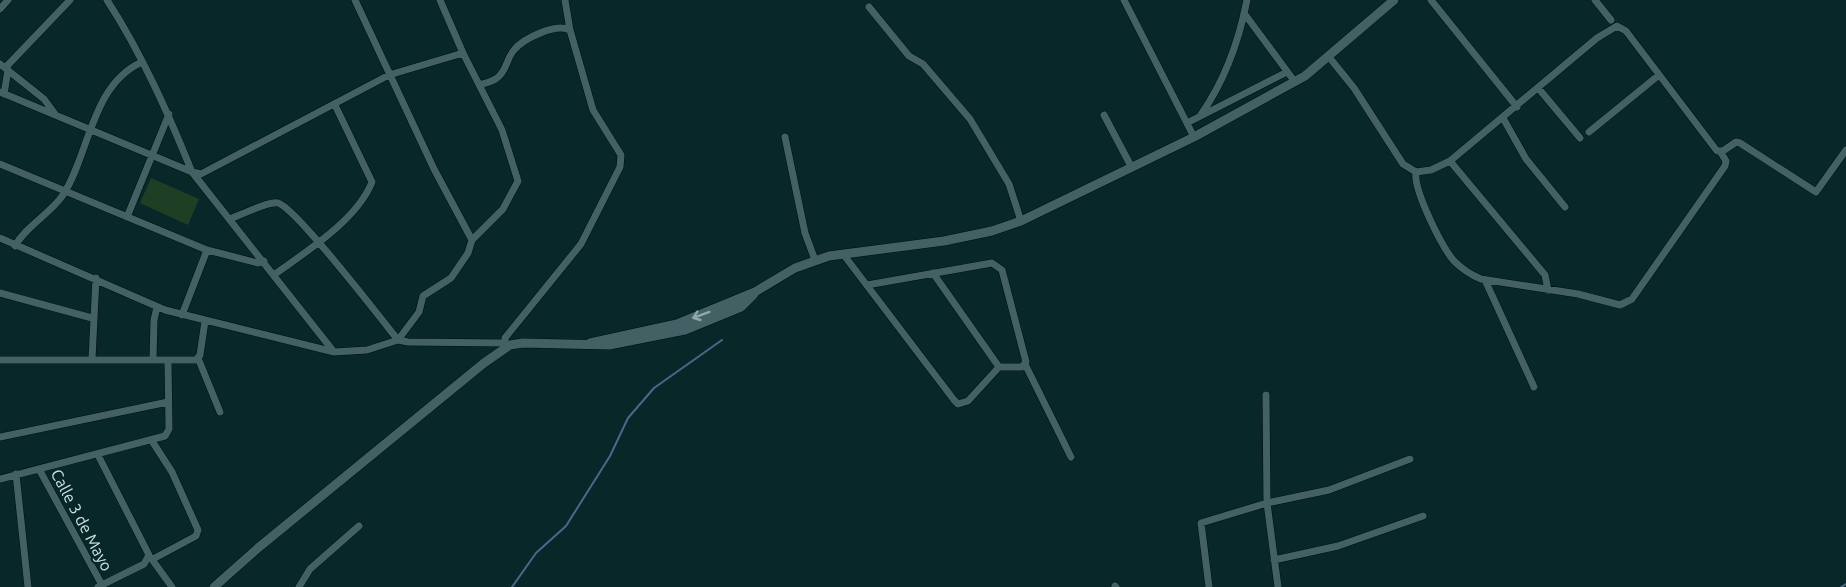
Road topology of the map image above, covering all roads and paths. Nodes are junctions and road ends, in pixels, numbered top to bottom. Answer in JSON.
{"nodes":[{"id":1,"x":8,"y":0,"type":"edge"},
{"id":2,"x":70,"y":0,"type":"edge"},
{"id":3,"x":107,"y":0,"type":"edge"},
{"id":4,"x":355,"y":0,"type":"edge"},
{"id":5,"x":440,"y":0,"type":"edge"},
{"id":6,"x":565,"y":0,"type":"edge"},
{"id":7,"x":1124,"y":0,"type":"edge"},
{"id":8,"x":1247,"y":0,"type":"edge"},
{"id":9,"x":1394,"y":0,"type":"edge"},
{"id":10,"x":1431,"y":0,"type":"edge"},
{"id":11,"x":1595,"y":0,"type":"edge"},
{"id":12,"x":869,"y":7,"type":"dead end"},
{"id":13,"x":0,"y":9,"type":"edge"},
{"id":14,"x":1244,"y":13,"type":"junction"},
{"id":15,"x":1611,"y":20,"type":"dead end"},
{"id":16,"x":570,"y":30,"type":"junction"},
{"id":17,"x":463,"y":53,"type":"junction"},
{"id":18,"x":1329,"y":57,"type":"junction"},
{"id":19,"x":142,"y":62,"type":"junction"},
{"id":20,"x":4,"y":67,"type":"edge"},
{"id":21,"x":1287,"y":72,"type":"junction"},
{"id":22,"x":388,"y":75,"type":"junction"},
{"id":23,"x":1659,"y":75,"type":"junction"},
{"id":24,"x":1295,"y":82,"type":"junction"},
{"id":25,"x":479,"y":85,"type":"junction"},
{"id":26,"x":1539,"y":89,"type":"junction"},
{"id":27,"x":2,"y":93,"type":"edge"},
{"id":28,"x":335,"y":105,"type":"junction"},
{"id":29,"x":1516,"y":107,"type":"junction"},
{"id":30,"x":169,"y":114,"type":"junction"},
{"id":31,"x":1104,"y":115,"type":"dead end"},
{"id":32,"x":56,"y":116,"type":"junction"},
{"id":33,"x":1200,"y":116,"type":"junction"},
{"id":34,"x":1503,"y":118,"type":"junction"},
{"id":35,"x":1187,"y":123,"type":"junction"},
{"id":36,"x":90,"y":130,"type":"junction"},
{"id":37,"x":1590,"y":132,"type":"dead end"},
{"id":38,"x":784,"y":137,"type":"dead end"},
{"id":39,"x":1194,"y":137,"type":"junction"},
{"id":40,"x":1580,"y":138,"type":"dead end"},
{"id":41,"x":1846,"y":150,"type":"edge"},
{"id":42,"x":1720,"y":152,"type":"junction"},
{"id":43,"x":153,"y":157,"type":"junction"},
{"id":44,"x":1450,"y":161,"type":"junction"},
{"id":45,"x":0,"y":164,"type":"edge"},
{"id":46,"x":1132,"y":168,"type":"junction"},
{"id":47,"x":192,"y":172,"type":"junction"},
{"id":48,"x":1416,"y":172,"type":"junction"},
{"id":49,"x":65,"y":191,"type":"junction"},
{"id":50,"x":1565,"y":207,"type":"dead end"},
{"id":51,"x":127,"y":217,"type":"junction"},
{"id":52,"x":230,"y":219,"type":"junction"},
{"id":53,"x":1021,"y":221,"type":"junction"},
{"id":54,"x":0,"y":238,"type":"edge"},
{"id":55,"x":472,"y":240,"type":"junction"},
{"id":56,"x":318,"y":243,"type":"junction"},
{"id":57,"x":15,"y":246,"type":"junction"},
{"id":58,"x":207,"y":250,"type":"junction"},
{"id":59,"x":843,"y":254,"type":"junction"},
{"id":60,"x":815,"y":260,"type":"junction"},
{"id":61,"x":264,"y":261,"type":"junction"},
{"id":62,"x":933,"y":273,"type":"junction"},
{"id":63,"x":275,"y":274,"type":"junction"},
{"id":64,"x":96,"y":278,"type":"junction"},
{"id":65,"x":1485,"y":280,"type":"junction"},
{"id":66,"x":867,"y":285,"type":"junction"},
{"id":67,"x":1548,"y":290,"type":"junction"},
{"id":68,"x":0,"y":293,"type":"edge"},
{"id":69,"x":157,"y":307,"type":"junction"},
{"id":70,"x":182,"y":315,"type":"junction"},
{"id":71,"x":92,"y":318,"type":"junction"},
{"id":72,"x":205,"y":321,"type":"junction"},
{"id":73,"x":398,"y":340,"type":"junction"},
{"id":74,"x":507,"y":344,"type":"junction"},
{"id":75,"x":334,"y":352,"type":"junction"},
{"id":76,"x":198,"y":358,"type":"junction"},
{"id":77,"x":92,"y":359,"type":"junction"},
{"id":78,"x":0,"y":360,"type":"edge"},
{"id":79,"x":153,"y":360,"type":"junction"},
{"id":80,"x":168,"y":362,"type":"junction"},
{"id":81,"x":1025,"y":364,"type":"junction"},
{"id":82,"x":999,"y":367,"type":"junction"},
{"id":83,"x":1534,"y":387,"type":"dead end"},
{"id":84,"x":1266,"y":395,"type":"dead end"},
{"id":85,"x":168,"y":402,"type":"junction"},
{"id":86,"x":220,"y":412,"type":"dead end"},
{"id":87,"x":0,"y":437,"type":"edge"},
{"id":88,"x":152,"y":441,"type":"junction"},
{"id":89,"x":98,"y":455,"type":"junction"},
{"id":90,"x":1071,"y":457,"type":"dead end"},
{"id":91,"x":1410,"y":459,"type":"dead end"},
{"id":92,"x":39,"y":469,"type":"junction"},
{"id":93,"x":16,"y":474,"type":"junction"},
{"id":94,"x":0,"y":479,"type":"edge"},
{"id":95,"x":1267,"y":503,"type":"junction"},
{"id":96,"x":1423,"y":516,"type":"dead end"},
{"id":97,"x":359,"y":526,"type":"dead end"},
{"id":98,"x":151,"y":558,"type":"junction"},
{"id":99,"x":1274,"y":560,"type":"junction"},
{"id":100,"x":100,"y":586,"type":"edge"},
{"id":101,"x":28,"y":587,"type":"edge"},
{"id":102,"x":172,"y":587,"type":"edge"},
{"id":103,"x":214,"y":587,"type":"edge"},
{"id":104,"x":299,"y":587,"type":"edge"},
{"id":105,"x":1209,"y":587,"type":"edge"},
{"id":106,"x":1278,"y":587,"type":"edge"}],
"edges":[{"from":1,"to":13,"type":"street"},
{"from":2,"to":20,"type":"street"},
{"from":3,"to":19,"type":"street"},
{"from":4,"to":22,"type":"street"},
{"from":5,"to":17,"type":"street"},
{"from":6,"to":16,"type":"street"},
{"from":7,"to":35,"type":"street"},
{"from":8,"to":14,"type":"street"},
{"from":9,"to":18,"type":"street"},
{"from":10,"to":29,"type":"street"},
{"from":11,"to":15,"type":"street"},
{"from":12,"to":53,"type":"street"},
{"from":14,"to":21,"type":"street"},
{"from":14,"to":33,"type":"street"},
{"from":16,"to":25,"type":"street"},
{"from":16,"to":74,"type":"street"},
{"from":17,"to":22,"type":"street"},
{"from":17,"to":25,"type":"street"},
{"from":18,"to":24,"type":"street"},
{"from":18,"to":48,"type":"street"},
{"from":19,"to":30,"type":"street"},
{"from":19,"to":36,"type":"street"},
{"from":20,"to":27,"type":"street"},
{"from":20,"to":32,"type":"street"},
{"from":21,"to":24,"type":"street"},
{"from":21,"to":33,"type":"street"},
{"from":22,"to":28,"type":"street"},
{"from":22,"to":55,"type":"street"},
{"from":23,"to":26,"type":"street"},
{"from":23,"to":37,"type":"street"},
{"from":23,"to":42,"type":"street"},
{"from":24,"to":39,"type":"street"},
{"from":25,"to":55,"type":"street"},
{"from":26,"to":29,"type":"street"},
{"from":26,"to":40,"type":"street"},
{"from":27,"to":32,"type":"street"},
{"from":28,"to":47,"type":"street"},
{"from":28,"to":56,"type":"street"},
{"from":29,"to":34,"type":"street"},
{"from":30,"to":43,"type":"street"},
{"from":30,"to":47,"type":"street"},
{"from":31,"to":46,"type":"street"},
{"from":32,"to":36,"type":"street"},
{"from":33,"to":35,"type":"street"},
{"from":34,"to":44,"type":"street"},
{"from":34,"to":50,"type":"street"},
{"from":35,"to":39,"type":"street"},
{"from":36,"to":43,"type":"street"},
{"from":36,"to":49,"type":"street"},
{"from":38,"to":60,"type":"street"},
{"from":39,"to":46,"type":"street"},
{"from":41,"to":42,"type":"street"},
{"from":42,"to":67,"type":"street"},
{"from":43,"to":47,"type":"street"},
{"from":43,"to":51,"type":"street"},
{"from":44,"to":48,"type":"street"},
{"from":44,"to":67,"type":"street"},
{"from":45,"to":49,"type":"street"},
{"from":46,"to":53,"type":"street"},
{"from":47,"to":52,"type":"street"},
{"from":48,"to":65,"type":"street"},
{"from":49,"to":51,"type":"street"},
{"from":49,"to":57,"type":"street"},
{"from":51,"to":58,"type":"street"},
{"from":52,"to":56,"type":"street"},
{"from":52,"to":61,"type":"street"},
{"from":53,"to":59,"type":"street"},
{"from":54,"to":57,"type":"street"},
{"from":55,"to":73,"type":"street"},
{"from":56,"to":63,"type":"street"},
{"from":56,"to":73,"type":"street"},
{"from":57,"to":64,"type":"street"},
{"from":58,"to":61,"type":"street"},
{"from":58,"to":70,"type":"street"},
{"from":59,"to":60,"type":"street"},
{"from":59,"to":66,"type":"street"},
{"from":60,"to":74,"type":"street"},
{"from":61,"to":63,"type":"street"},
{"from":62,"to":66,"type":"street"},
{"from":62,"to":81,"type":"street"},
{"from":62,"to":82,"type":"street"},
{"from":63,"to":75,"type":"street"},
{"from":64,"to":69,"type":"street"},
{"from":64,"to":71,"type":"street"},
{"from":65,"to":67,"type":"street"},
{"from":65,"to":83,"type":"street"},
{"from":66,"to":82,"type":"street"},
{"from":68,"to":71,"type":"street"},
{"from":69,"to":70,"type":"street"},
{"from":69,"to":79,"type":"street"},
{"from":70,"to":72,"type":"street"},
{"from":71,"to":77,"type":"street"},
{"from":72,"to":75,"type":"street"},
{"from":72,"to":76,"type":"street"},
{"from":73,"to":74,"type":"street"},
{"from":73,"to":75,"type":"street"},
{"from":74,"to":103,"type":"street"},
{"from":76,"to":80,"type":"street"},
{"from":76,"to":86,"type":"street"},
{"from":77,"to":78,"type":"street"},
{"from":77,"to":79,"type":"street"},
{"from":79,"to":80,"type":"street"},
{"from":80,"to":85,"type":"street"},
{"from":81,"to":82,"type":"street"},
{"from":81,"to":90,"type":"street"},
{"from":84,"to":95,"type":"street"},
{"from":85,"to":87,"type":"street"},
{"from":85,"to":88,"type":"street"},
{"from":88,"to":89,"type":"street"},
{"from":88,"to":98,"type":"street"},
{"from":89,"to":92,"type":"street"},
{"from":89,"to":98,"type":"street"},
{"from":91,"to":95,"type":"street"},
{"from":92,"to":93,"type":"street"},
{"from":92,"to":100,"type":"street","name":"Calle 3 de Mayo"},
{"from":93,"to":94,"type":"street"},
{"from":93,"to":101,"type":"street"},
{"from":95,"to":99,"type":"street"},
{"from":95,"to":105,"type":"street"},
{"from":96,"to":99,"type":"street"},
{"from":97,"to":104,"type":"street"},
{"from":98,"to":100,"type":"street"},
{"from":98,"to":102,"type":"street"},
{"from":99,"to":106,"type":"street"}]}
